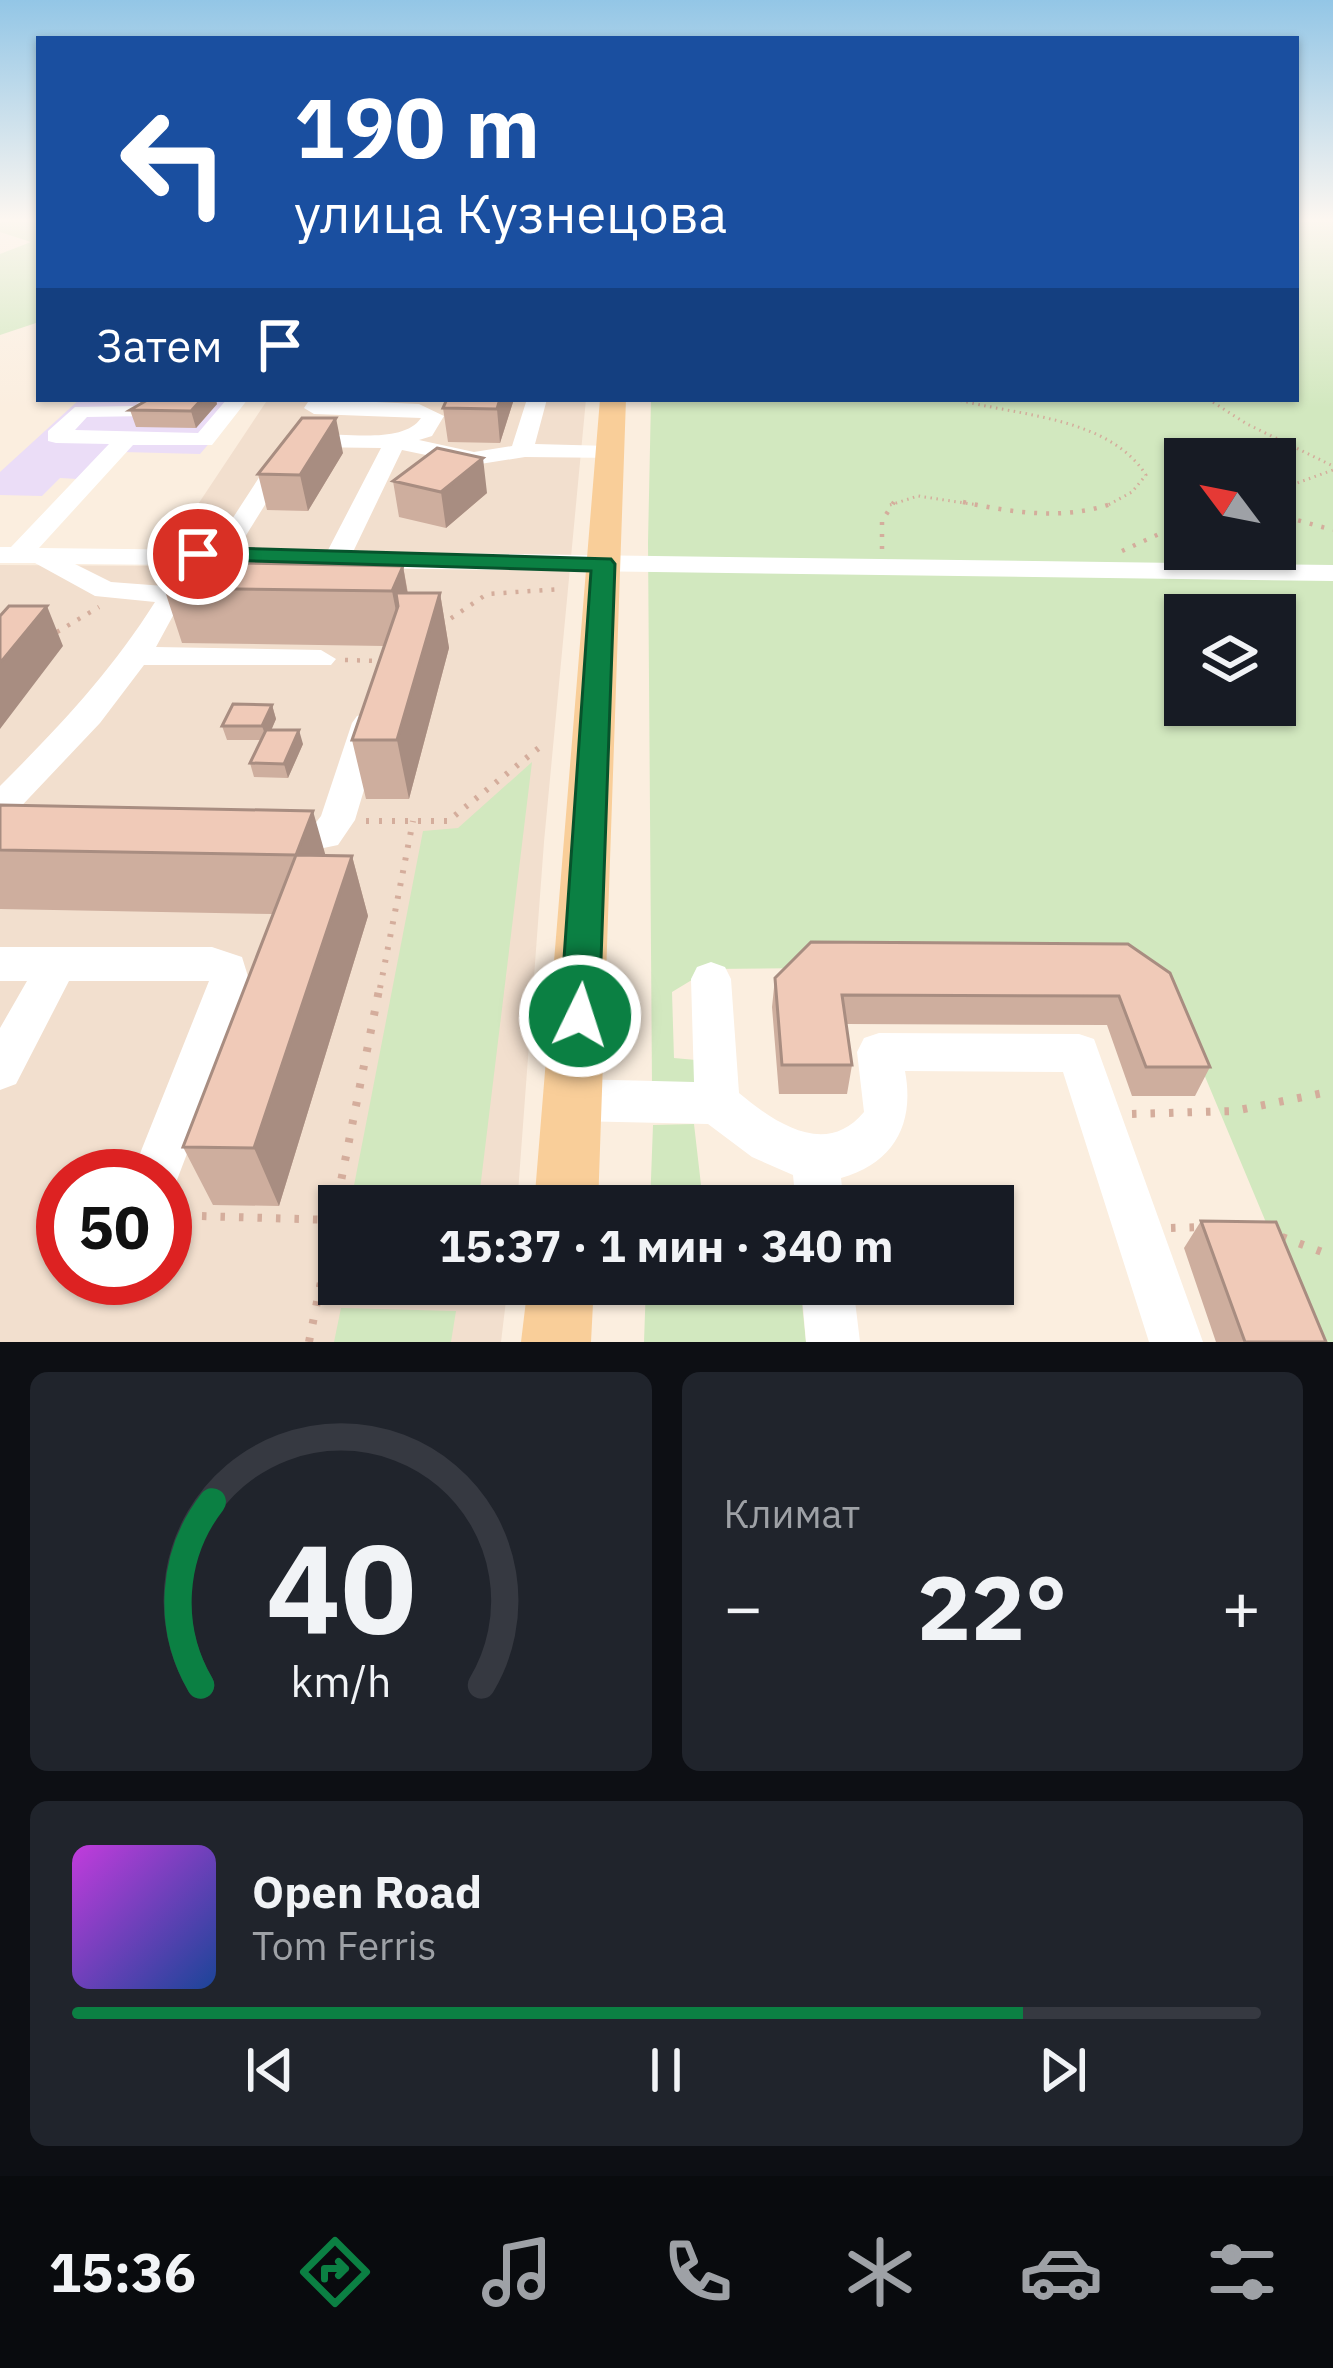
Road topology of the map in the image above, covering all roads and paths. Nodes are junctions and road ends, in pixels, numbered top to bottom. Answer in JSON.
{"nodes":[{"id":1,"x":150,"y":402,"type":"edge"},
{"id":2,"x":236,"y":402,"type":"edge"},
{"id":3,"x":536,"y":402,"type":"edge"},
{"id":4,"x":613,"y":402,"type":"edge"},
{"id":5,"x":968,"y":402,"type":"edge"},
{"id":6,"x":1213,"y":402,"type":"edge"},
{"id":7,"x":317,"y":403,"type":"edge"},
{"id":8,"x":128,"y":438,"type":"junction"},
{"id":9,"x":295,"y":440,"type":"junction"},
{"id":10,"x":395,"y":442,"type":"junction"},
{"id":11,"x":522,"y":450,"type":"junction"},
{"id":12,"x":610,"y":453,"type":"junction"},
{"id":13,"x":1333,"y":468,"type":"edge"},
{"id":14,"x":1296,"y":483,"type":"edge"},
{"id":15,"x":1296,"y":520,"type":"edge"},
{"id":16,"x":1333,"y":530,"type":"edge"},
{"id":17,"x":1164,"y":532,"type":"edge"},
{"id":18,"x":210,"y":554,"type":"junction"},
{"id":19,"x":19,"y":555,"type":"edge"},
{"id":20,"x":337,"y":558,"type":"junction"},
{"id":21,"x":603,"y":564,"type":"junction"},
{"id":22,"x":886,"y":566,"type":"junction"},
{"id":23,"x":1084,"y":569,"type":"junction"},
{"id":24,"x":1333,"y":573,"type":"edge"},
{"id":25,"x":561,"y":589,"type":"dead end"},
{"id":26,"x":121,"y":594,"type":"junction"},
{"id":27,"x":170,"y":596,"type":"junction"},
{"id":28,"x":55,"y":633,"type":"dead end"},
{"id":29,"x":427,"y":634,"type":"edge"},
{"id":30,"x":136,"y":656,"type":"junction"},
{"id":31,"x":321,"y":659,"type":"joint"},
{"id":32,"x":389,"y":661,"type":"joint"},
{"id":33,"x":540,"y":747,"type":"dead end"},
{"id":34,"x":0,"y":807,"type":"edge"},
{"id":35,"x":337,"y":820,"type":"junction"},
{"id":36,"x":413,"y":821,"type":"junction"},
{"id":37,"x":255,"y":843,"type":"edge"},
{"id":38,"x":0,"y":964,"type":"edge"},
{"id":39,"x":57,"y":964,"type":"junction"},
{"id":40,"x":711,"y":980,"type":"dead end"},
{"id":41,"x":0,"y":1070,"type":"edge"},
{"id":42,"x":1333,"y":1090,"type":"edge"},
{"id":43,"x":574,"y":1100,"type":"junction"},
{"id":44,"x":717,"y":1103,"type":"junction"},
{"id":45,"x":1100,"y":1114,"type":"junction"},
{"id":46,"x":166,"y":1149,"type":"edge"},
{"id":47,"x":818,"y":1182,"type":"edge"},
{"id":48,"x":343,"y":1185,"type":"edge"},
{"id":49,"x":568,"y":1185,"type":"edge"},
{"id":50,"x":192,"y":1216,"type":"edge"},
{"id":51,"x":318,"y":1223,"type":"edge"},
{"id":52,"x":1204,"y":1226,"type":"edge"},
{"id":53,"x":1138,"y":1229,"type":"junction"},
{"id":54,"x":1269,"y":1232,"type":"edge"},
{"id":55,"x":1333,"y":1256,"type":"edge"},
{"id":56,"x":318,"y":1303,"type":"edge"},
{"id":57,"x":559,"y":1305,"type":"edge"},
{"id":58,"x":829,"y":1305,"type":"edge"},
{"id":59,"x":309,"y":1342,"type":"edge"},
{"id":60,"x":556,"y":1342,"type":"edge"},
{"id":61,"x":832,"y":1342,"type":"edge"},
{"id":62,"x":1176,"y":1342,"type":"edge"}],
"edges":[{"from":1,"to":8,"type":"street"},
{"from":2,"to":8,"type":"street"},
{"from":3,"to":11,"type":"street"},
{"from":4,"to":12,"type":"main road"},
{"from":5,"to":22,"type":"path"},
{"from":6,"to":13,"type":"path"},
{"from":7,"to":9,"type":"street"},
{"from":7,"to":10,"type":"street"},
{"from":8,"to":19,"type":"street"},
{"from":9,"to":10,"type":"street"},
{"from":9,"to":18,"type":"street"},
{"from":10,"to":11,"type":"street"},
{"from":10,"to":20,"type":"street"},
{"from":11,"to":12,"type":"street"},
{"from":12,"to":21,"type":"main road"},
{"from":13,"to":14,"type":"path"},
{"from":15,"to":16,"type":"path"},
{"from":17,"to":23,"type":"path"},
{"from":18,"to":19,"type":"street"},
{"from":18,"to":20,"type":"street"},
{"from":18,"to":27,"type":"street"},
{"from":19,"to":26,"type":"street"},
{"from":20,"to":21,"type":"street"},
{"from":21,"to":22,"type":"street"},
{"from":21,"to":43,"type":"main road"},
{"from":22,"to":23,"type":"street"},
{"from":23,"to":24,"type":"street"},
{"from":25,"to":29,"type":"path"},
{"from":26,"to":27,"type":"street"},
{"from":26,"to":28,"type":"path"},
{"from":27,"to":30,"type":"street"},
{"from":30,"to":31,"type":"street"},
{"from":30,"to":34,"type":"street"},
{"from":31,"to":32,"type":"path"},
{"from":32,"to":35,"type":"street"},
{"from":33,"to":36,"type":"path"},
{"from":35,"to":36,"type":"path"},
{"from":35,"to":37,"type":"street"},
{"from":36,"to":48,"type":"path"},
{"from":38,"to":39,"type":"street"},
{"from":39,"to":41,"type":"street"},
{"from":39,"to":46,"type":"street"},
{"from":40,"to":44,"type":"street"},
{"from":42,"to":45,"type":"path"},
{"from":43,"to":44,"type":"street"},
{"from":43,"to":49,"type":"main road"},
{"from":44,"to":47,"type":"street"},
{"from":45,"to":47,"type":"street"},
{"from":45,"to":53,"type":"street"},
{"from":50,"to":51,"type":"path"},
{"from":52,"to":53,"type":"path"},
{"from":53,"to":62,"type":"street"},
{"from":54,"to":55,"type":"path"},
{"from":56,"to":59,"type":"path"},
{"from":57,"to":60,"type":"main road"},
{"from":58,"to":61,"type":"street"}]}
